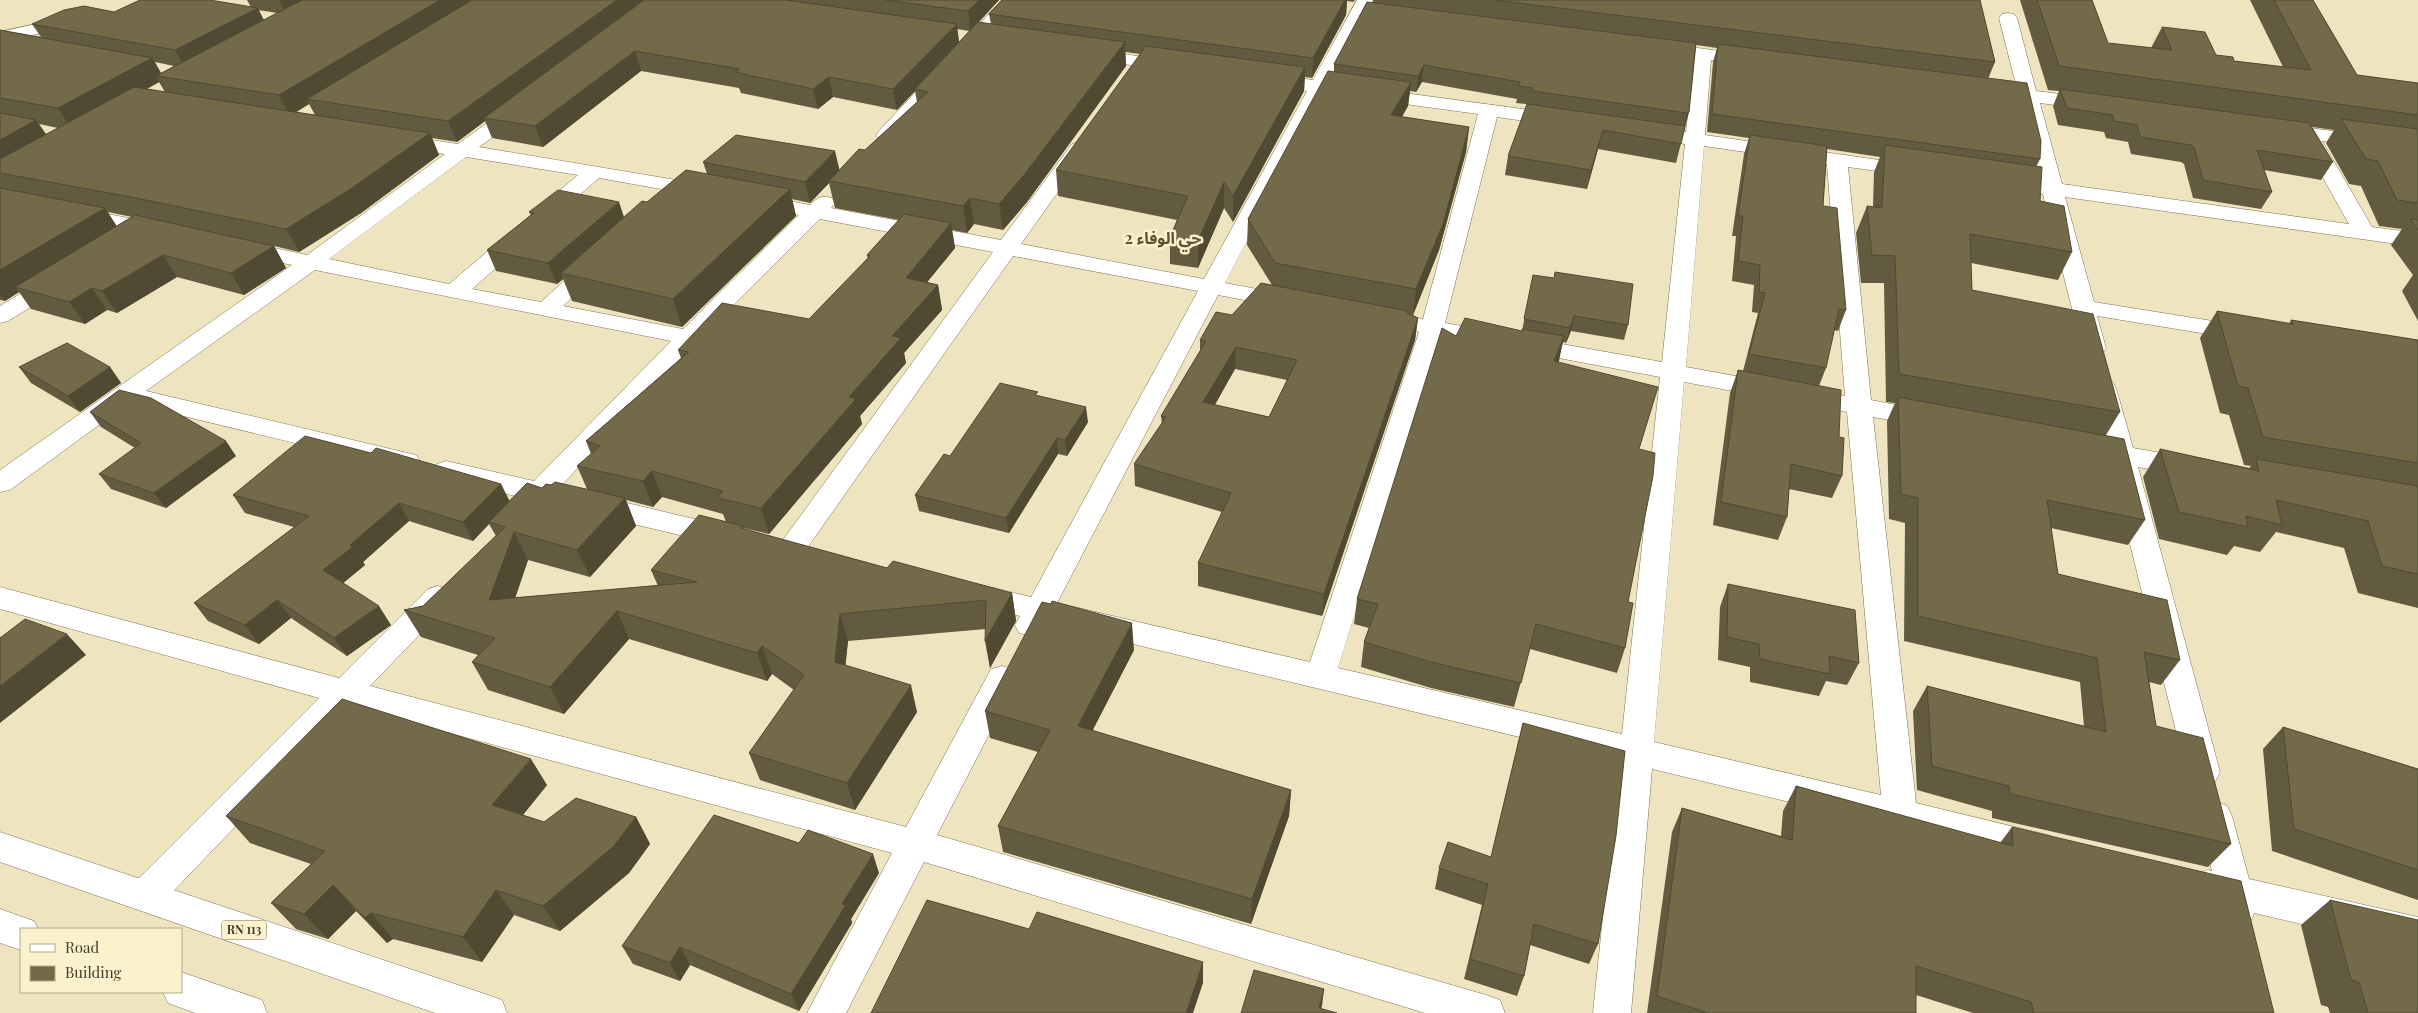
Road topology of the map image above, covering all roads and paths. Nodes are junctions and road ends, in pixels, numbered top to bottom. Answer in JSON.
{"nodes":[{"id":1,"x":1011,"y":0,"type":"edge"},
{"id":2,"x":1362,"y":7,"type":"edge"},
{"id":3,"x":88,"y":18,"type":"edge"},
{"id":4,"x":2008,"y":18,"type":"dead end"},
{"id":5,"x":0,"y":36,"type":"edge"},
{"id":6,"x":0,"y":40,"type":"edge"},
{"id":7,"x":1644,"y":46,"type":"edge"},
{"id":8,"x":38,"y":48,"type":"edge"},
{"id":9,"x":1072,"y":52,"type":"edge"},
{"id":10,"x":1703,"y":54,"type":"junction"},
{"id":11,"x":1141,"y":62,"type":"junction"},
{"id":12,"x":1772,"y":63,"type":"edge"},
{"id":13,"x":1190,"y":68,"type":"edge"},
{"id":14,"x":1250,"y":77,"type":"edge"},
{"id":15,"x":1124,"y":85,"type":"edge"},
{"id":16,"x":1318,"y":87,"type":"junction"},
{"id":17,"x":1979,"y":89,"type":"edge"},
{"id":18,"x":540,"y":93,"type":"edge"},
{"id":19,"x":2028,"y":95,"type":"junction"},
{"id":20,"x":2115,"y":107,"type":"edge"},
{"id":21,"x":1488,"y":110,"type":"junction"},
{"id":22,"x":1577,"y":123,"type":"edge"},
{"id":23,"x":2260,"y":128,"type":"edge"},
{"id":24,"x":1626,"y":130,"type":"edge"},
{"id":25,"x":1090,"y":132,"type":"edge"},
{"id":26,"x":2308,"y":134,"type":"junction"},
{"id":27,"x":377,"y":138,"type":"edge"},
{"id":28,"x":1695,"y":139,"type":"junction"},
{"id":29,"x":2418,"y":148,"type":"edge"},
{"id":30,"x":463,"y":151,"type":"junction"},
{"id":31,"x":869,"y":154,"type":"edge"},
{"id":32,"x":1837,"y":159,"type":"junction"},
{"id":33,"x":595,"y":171,"type":"junction"},
{"id":34,"x":1935,"y":173,"type":"edge"},
{"id":35,"x":1984,"y":180,"type":"edge"},
{"id":36,"x":843,"y":183,"type":"edge"},
{"id":37,"x":682,"y":186,"type":"junction"},
{"id":38,"x":2052,"y":189,"type":"junction"},
{"id":39,"x":660,"y":206,"type":"edge"},
{"id":40,"x":58,"y":211,"type":"edge"},
{"id":41,"x":816,"y":212,"type":"junction"},
{"id":42,"x":145,"y":227,"type":"junction"},
{"id":43,"x":174,"y":233,"type":"edge"},
{"id":44,"x":2365,"y":233,"type":"junction"},
{"id":45,"x":2418,"y":240,"type":"edge"},
{"id":46,"x":121,"y":242,"type":"edge"},
{"id":47,"x":223,"y":244,"type":"edge"},
{"id":48,"x":1006,"y":249,"type":"junction"},
{"id":49,"x":610,"y":251,"type":"edge"},
{"id":50,"x":310,"y":263,"type":"junction"},
{"id":51,"x":73,"y":272,"type":"edge"},
{"id":52,"x":1211,"y":287,"type":"junction"},
{"id":53,"x":454,"y":292,"type":"junction"},
{"id":54,"x":1308,"y":305,"type":"edge"},
{"id":55,"x":2083,"y":307,"type":"junction"},
{"id":56,"x":545,"y":310,"type":"junction"},
{"id":57,"x":1356,"y":314,"type":"edge"},
{"id":58,"x":0,"y":316,"type":"edge"},
{"id":59,"x":1432,"y":328,"type":"junction"},
{"id":60,"x":688,"y":337,"type":"junction"},
{"id":61,"x":2270,"y":337,"type":"edge"},
{"id":62,"x":1672,"y":372,"type":"junction"},
{"id":63,"x":124,"y":394,"type":"junction"},
{"id":64,"x":1858,"y":407,"type":"junction"},
{"id":65,"x":1946,"y":423,"type":"edge"},
{"id":66,"x":2073,"y":446,"type":"edge"},
{"id":67,"x":2121,"y":455,"type":"junction"},
{"id":68,"x":2217,"y":472,"type":"edge"},
{"id":69,"x":0,"y":484,"type":"edge"},
{"id":70,"x":539,"y":492,"type":"junction"},
{"id":71,"x":512,"y":521,"type":"edge"},
{"id":72,"x":457,"y":578,"type":"edge"},
{"id":73,"x":953,"y":589,"type":"edge"},
{"id":74,"x":0,"y":598,"type":"edge"},
{"id":75,"x":1039,"y":609,"type":"junction"},
{"id":76,"x":1320,"y":677,"type":"junction"},
{"id":77,"x":347,"y":693,"type":"junction"},
{"id":78,"x":1637,"y":751,"type":"junction"},
{"id":79,"x":1900,"y":814,"type":"junction"},
{"id":80,"x":915,"y":844,"type":"junction"},
{"id":81,"x":0,"y":847,"type":"edge"},
{"id":82,"x":2063,"y":852,"type":"edge"},
{"id":83,"x":2177,"y":879,"type":"edge"},
{"id":84,"x":2235,"y":892,"type":"junction"},
{"id":85,"x":145,"y":896,"type":"junction"},
{"id":86,"x":0,"y":926,"type":"edge"},
{"id":87,"x":2244,"y":930,"type":"edge"},
{"id":88,"x":20,"y":933,"type":"edge"},
{"id":89,"x":2418,"y":934,"type":"edge"},
{"id":90,"x":182,"y":990,"type":"edge"},
{"id":91,"x":248,"y":1013,"type":"edge"},
{"id":92,"x":488,"y":1013,"type":"edge"},
{"id":93,"x":826,"y":1013,"type":"edge"},
{"id":94,"x":1486,"y":1013,"type":"edge"},
{"id":95,"x":1612,"y":1013,"type":"edge"}],
"edges":[{"from":1,"to":31,"type":"street"},
{"from":2,"to":16,"type":"street"},
{"from":3,"to":5,"type":"street"},
{"from":4,"to":19,"type":"street"},
{"from":6,"to":8,"type":"street"},
{"from":7,"to":10,"type":"street"},
{"from":9,"to":11,"type":"street"},
{"from":10,"to":12,"type":"street"},
{"from":10,"to":28,"type":"street"},
{"from":11,"to":13,"type":"street"},
{"from":11,"to":15,"type":"street"},
{"from":14,"to":16,"type":"street"},
{"from":16,"to":21,"type":"street"},
{"from":16,"to":52,"type":"street"},
{"from":17,"to":19,"type":"street"},
{"from":18,"to":30,"type":"street"},
{"from":19,"to":20,"type":"street"},
{"from":19,"to":38,"type":"street"},
{"from":21,"to":22,"type":"street"},
{"from":21,"to":59,"type":"street"},
{"from":23,"to":26,"type":"street"},
{"from":24,"to":28,"type":"street"},
{"from":25,"to":48,"type":"street"},
{"from":26,"to":29,"type":"street"},
{"from":26,"to":44,"type":"street"},
{"from":27,"to":30,"type":"street"},
{"from":28,"to":32,"type":"street"},
{"from":28,"to":62,"type":"street"},
{"from":30,"to":33,"type":"street"},
{"from":30,"to":50,"type":"street"},
{"from":32,"to":34,"type":"street"},
{"from":32,"to":64,"type":"street"},
{"from":33,"to":37,"type":"street"},
{"from":33,"to":53,"type":"street"},
{"from":35,"to":38,"type":"street"},
{"from":36,"to":41,"type":"street"},
{"from":37,"to":39,"type":"street"},
{"from":37,"to":41,"type":"street"},
{"from":38,"to":44,"type":"street"},
{"from":38,"to":55,"type":"street"},
{"from":40,"to":42,"type":"street"},
{"from":41,"to":48,"type":"street"},
{"from":41,"to":60,"type":"street"},
{"from":42,"to":43,"type":"street"},
{"from":42,"to":46,"type":"street"},
{"from":44,"to":45,"type":"street"},
{"from":47,"to":50,"type":"street"},
{"from":48,"to":52,"type":"street"},
{"from":48,"to":70,"type":"street"},
{"from":49,"to":56,"type":"street"},
{"from":50,"to":53,"type":"street"},
{"from":50,"to":63,"type":"street"},
{"from":51,"to":58,"type":"street"},
{"from":52,"to":54,"type":"street"},
{"from":52,"to":75,"type":"street"},
{"from":53,"to":56,"type":"street"},
{"from":55,"to":61,"type":"street"},
{"from":55,"to":67,"type":"street"},
{"from":56,"to":60,"type":"street"},
{"from":57,"to":59,"type":"street"},
{"from":59,"to":62,"type":"street"},
{"from":59,"to":76,"type":"street"},
{"from":60,"to":70,"type":"street"},
{"from":62,"to":64,"type":"street"},
{"from":62,"to":78,"type":"street"},
{"from":63,"to":69,"type":"street"},
{"from":63,"to":70,"type":"street"},
{"from":64,"to":65,"type":"street"},
{"from":64,"to":79,"type":"street"},
{"from":66,"to":67,"type":"street"},
{"from":67,"to":68,"type":"street"},
{"from":67,"to":84,"type":"street"},
{"from":70,"to":71,"type":"street"},
{"from":72,"to":77,"type":"street"},
{"from":73,"to":75,"type":"street"},
{"from":74,"to":77,"type":"street"},
{"from":75,"to":76,"type":"street"},
{"from":75,"to":80,"type":"street"},
{"from":76,"to":78,"type":"street"},
{"from":77,"to":80,"type":"street"},
{"from":77,"to":85,"type":"street"},
{"from":78,"to":79,"type":"street"},
{"from":78,"to":95,"type":"street"},
{"from":79,"to":82,"type":"street"},
{"from":80,"to":93,"type":"street"},
{"from":80,"to":94,"type":"street"},
{"from":81,"to":85,"type":"street","number":"RN 113"},
{"from":83,"to":84,"type":"street"},
{"from":84,"to":87,"type":"street"},
{"from":84,"to":89,"type":"street"},
{"from":85,"to":92,"type":"street","number":"RN 113"},
{"from":86,"to":88,"type":"street"},
{"from":90,"to":91,"type":"street"}]}
